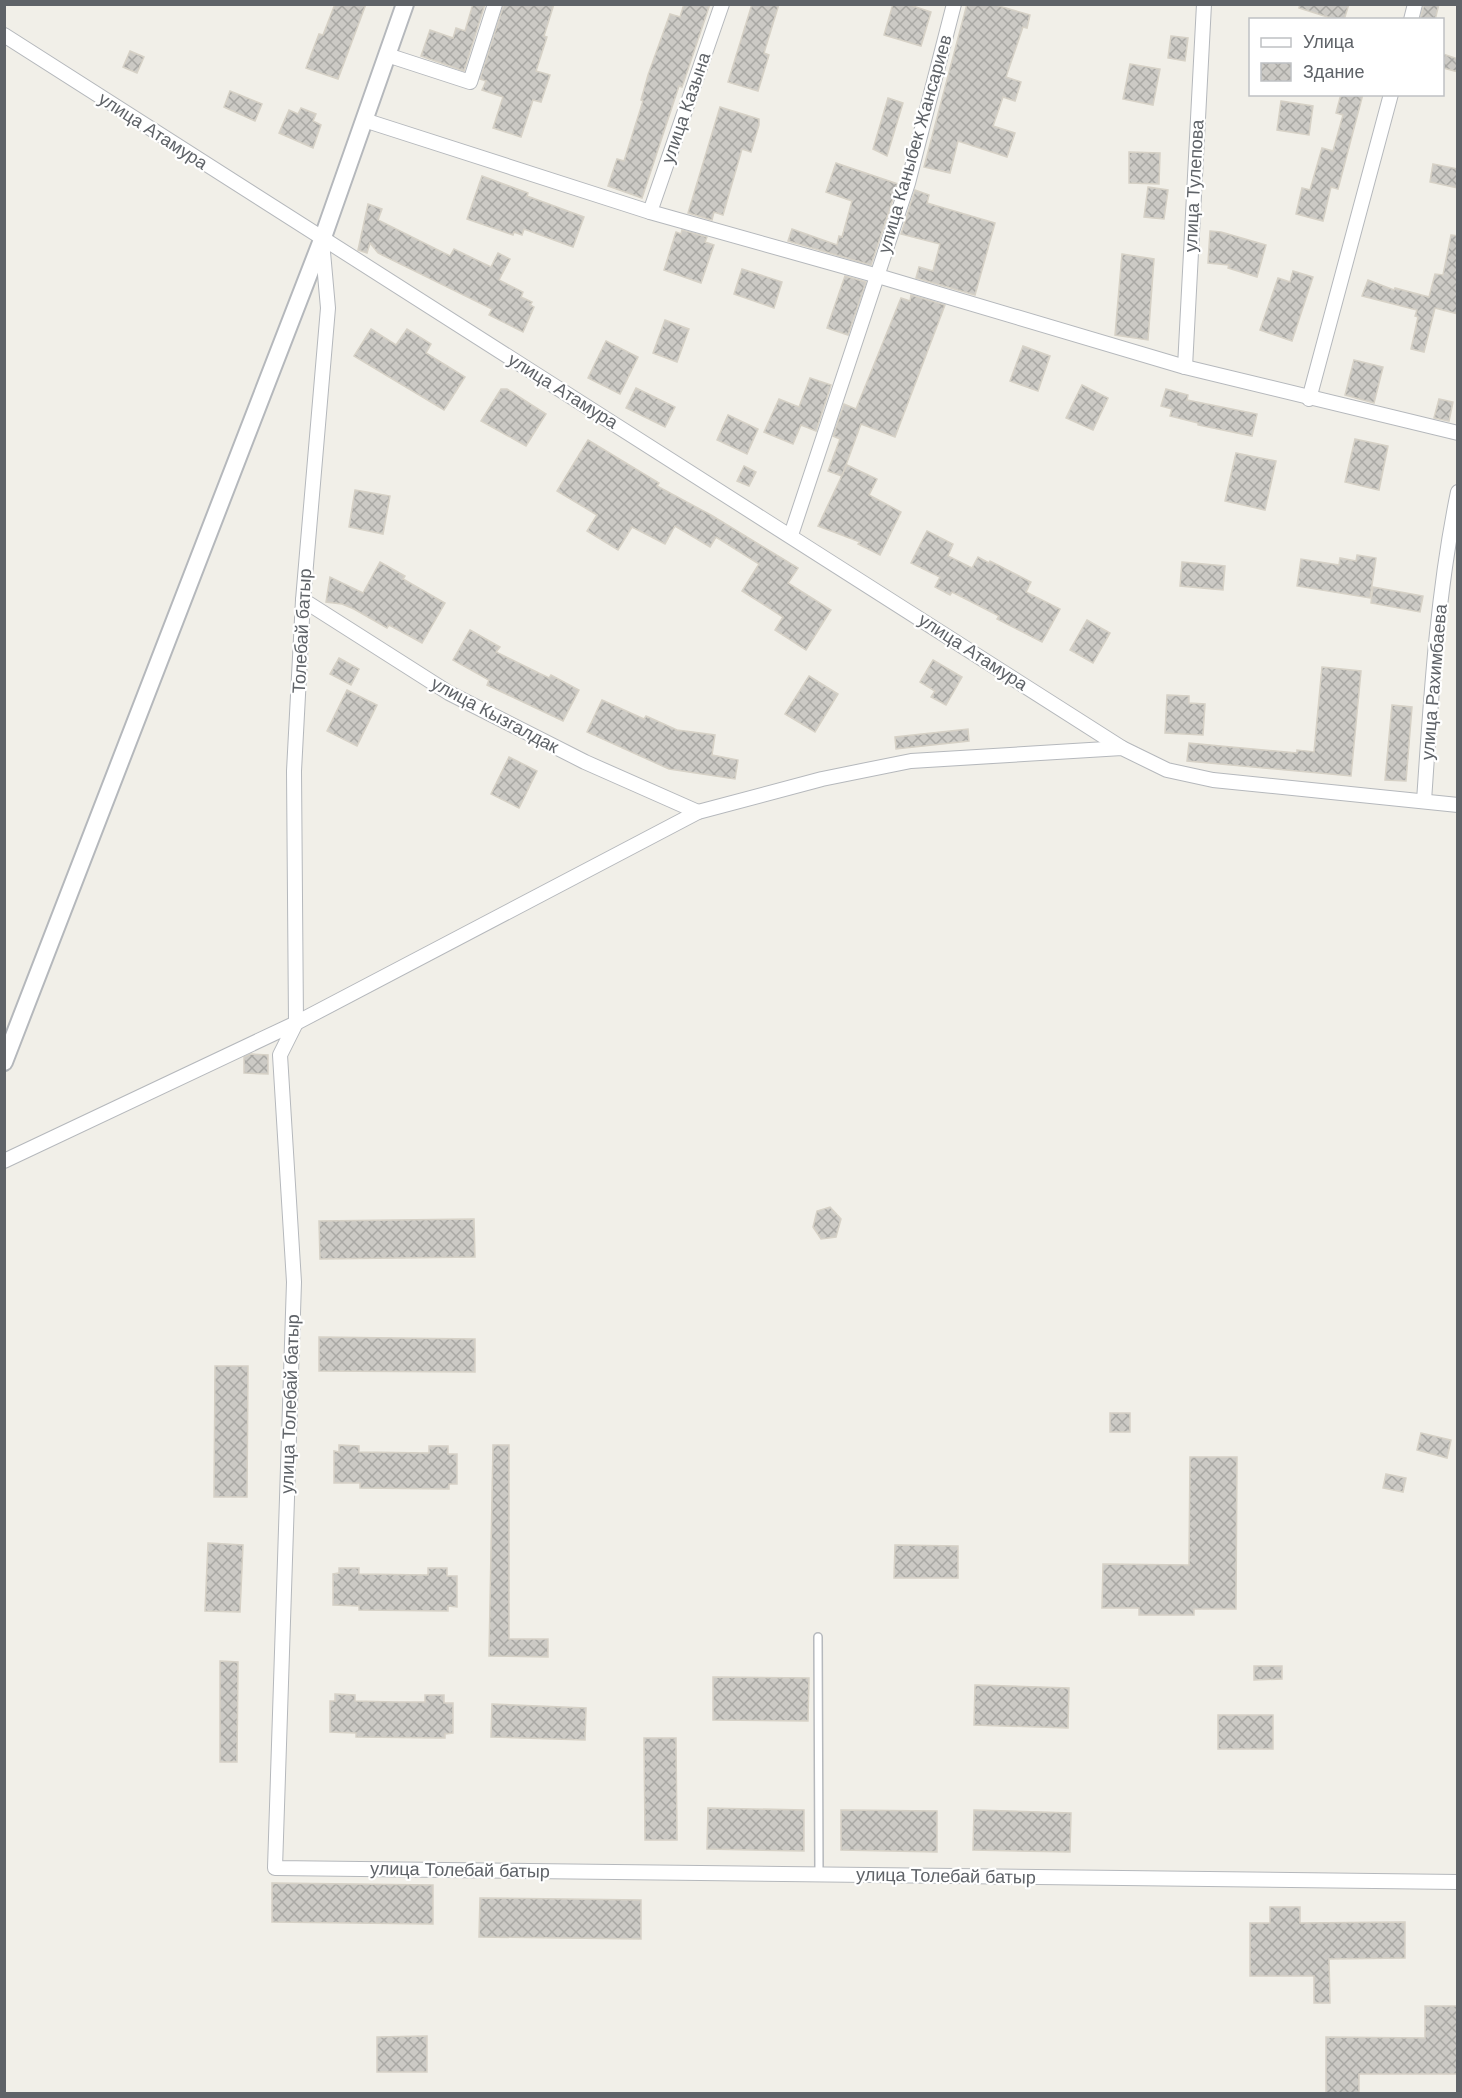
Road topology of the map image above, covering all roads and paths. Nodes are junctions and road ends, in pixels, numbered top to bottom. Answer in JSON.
{"nodes":[{"id":1,"x":405,"y":4,"type":"edge"},
{"id":2,"x":495,"y":4,"type":"edge"},
{"id":3,"x":722,"y":4,"type":"edge"},
{"id":4,"x":954,"y":4,"type":"edge"},
{"id":5,"x":1204,"y":4,"type":"edge"},
{"id":6,"x":4,"y":35,"type":"edge"},
{"id":7,"x":387,"y":56,"type":"junction"},
{"id":8,"x":1389,"y":96,"type":"edge"},
{"id":9,"x":364,"y":120,"type":"junction"},
{"id":10,"x":650,"y":212,"type":"junction"},
{"id":11,"x":322,"y":240,"type":"junction"},
{"id":12,"x":876,"y":280,"type":"junction"},
{"id":13,"x":1185,"y":367,"type":"junction"},
{"id":14,"x":1309,"y":399,"type":"junction"},
{"id":15,"x":1458,"y":433,"type":"edge"},
{"id":16,"x":1458,"y":492,"type":"edge"},
{"id":17,"x":791,"y":535,"type":"junction"},
{"id":18,"x":303,"y":600,"type":"junction"},
{"id":19,"x":1122,"y":748,"type":"junction"},
{"id":20,"x":1424,"y":801,"type":"junction"},
{"id":21,"x":1458,"y":805,"type":"edge"},
{"id":22,"x":698,"y":812,"type":"junction"},
{"id":23,"x":296,"y":1023,"type":"junction"},
{"id":24,"x":4,"y":1062,"type":"edge"},
{"id":25,"x":4,"y":1161,"type":"edge"},
{"id":26,"x":818,"y":1637,"type":"dead end"},
{"id":27,"x":819,"y":1874,"type":"junction"},
{"id":28,"x":1458,"y":1882,"type":"edge"}],
"edges":[{"from":1,"to":7,"type":"street"},
{"from":2,"to":7,"type":"street"},
{"from":3,"to":10,"type":"street","name":"улица Казына"},
{"from":4,"to":12,"type":"street","name":"улица Каныбек Жансариев"},
{"from":5,"to":13,"type":"street","name":"улица Тулепова"},
{"from":6,"to":11,"type":"street","name":"улица Атамура"},
{"from":7,"to":9,"type":"street"},
{"from":8,"to":14,"type":"street"},
{"from":9,"to":10,"type":"street"},
{"from":9,"to":11,"type":"street"},
{"from":10,"to":12,"type":"street"},
{"from":11,"to":17,"type":"street","name":"улица Атамура"},
{"from":11,"to":18,"type":"street","name":"Толебай батыр"},
{"from":11,"to":24,"type":"street"},
{"from":12,"to":13,"type":"street"},
{"from":12,"to":17,"type":"street","name":"улица Каныбек Жансариев"},
{"from":13,"to":14,"type":"street"},
{"from":14,"to":15,"type":"street"},
{"from":16,"to":20,"type":"street","name":"улица Рахимбаева"},
{"from":17,"to":19,"type":"street","name":"улица Атамура"},
{"from":18,"to":22,"type":"street","name":"улица Кызгалдак"},
{"from":18,"to":23,"type":"street","name":"Толебай батыр"},
{"from":19,"to":20,"type":"street","name":"улица Атамура"},
{"from":19,"to":22,"type":"street"},
{"from":20,"to":21,"type":"street","name":"улица Атамура"},
{"from":22,"to":23,"type":"street"},
{"from":23,"to":25,"type":"street"},
{"from":23,"to":27,"type":"street","name":"улица Толебай батыр"},
{"from":26,"to":27,"type":"lane"},
{"from":27,"to":28,"type":"street","name":"улица Толебай батыр"}]}
